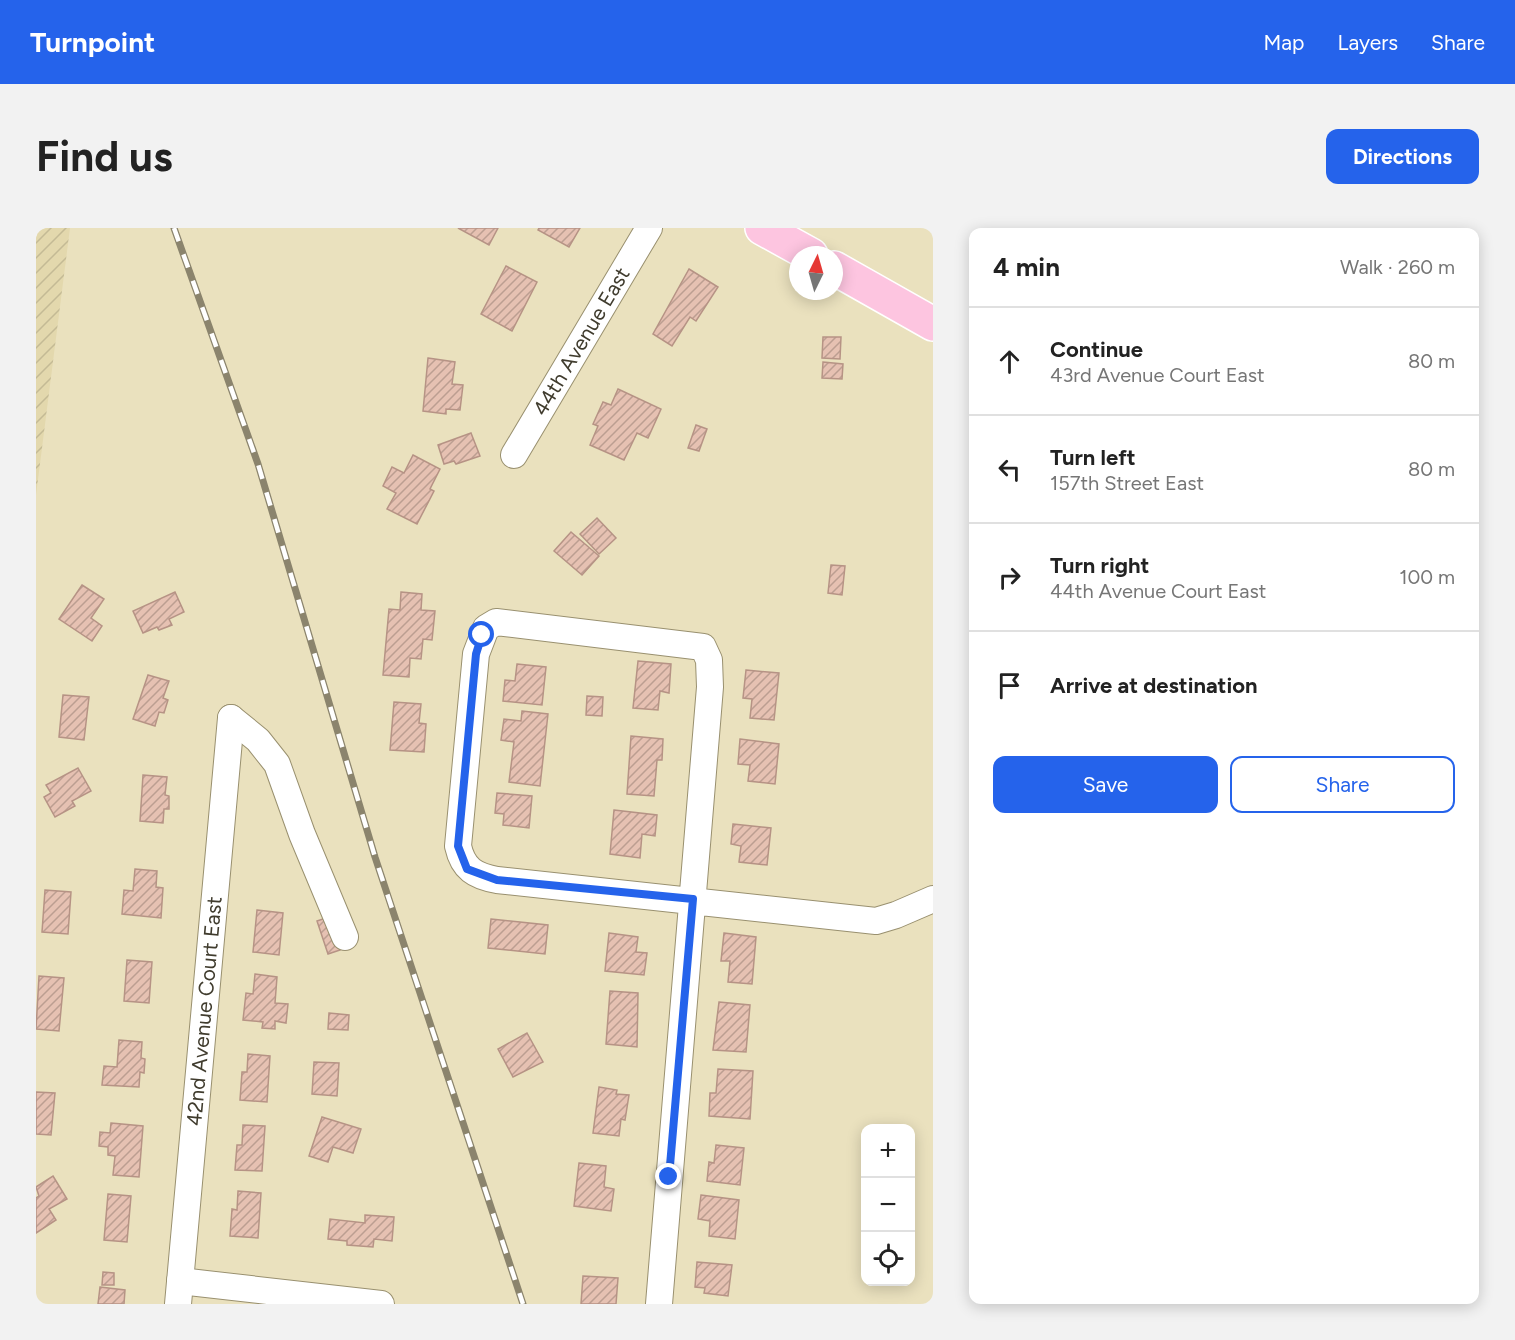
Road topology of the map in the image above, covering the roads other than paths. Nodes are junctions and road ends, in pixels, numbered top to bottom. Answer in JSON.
{"nodes":[{"id":1,"x":649,"y":228,"type":"edge"},
{"id":2,"x":762,"y":228,"type":"edge"},
{"id":3,"x":795,"y":246,"type":"edge"},
{"id":4,"x":843,"y":273,"type":"edge"},
{"id":5,"x":933,"y":324,"type":"edge"},
{"id":6,"x":514,"y":455,"type":"dead end"},
{"id":7,"x":693,"y":899,"type":"junction"},
{"id":8,"x":933,"y":899,"type":"edge"},
{"id":9,"x":345,"y":937,"type":"dead end"},
{"id":10,"x":179,"y":1292,"type":"edge"},
{"id":11,"x":381,"y":1304,"type":"edge"},
{"id":12,"x":659,"y":1304,"type":"edge"}],
"edges":[{"from":1,"to":6,"type":"street","name":"44th Avenue East"},
{"from":2,"to":3,"type":"main road"},
{"from":4,"to":5,"type":"main road"},
{"from":7,"to":7,"type":"street"},
{"from":7,"to":8,"type":"street"},
{"from":7,"to":12,"type":"street"},
{"from":9,"to":10,"type":"street","name":"42nd Avenue Court East"},
{"from":10,"to":11,"type":"street"}]}
